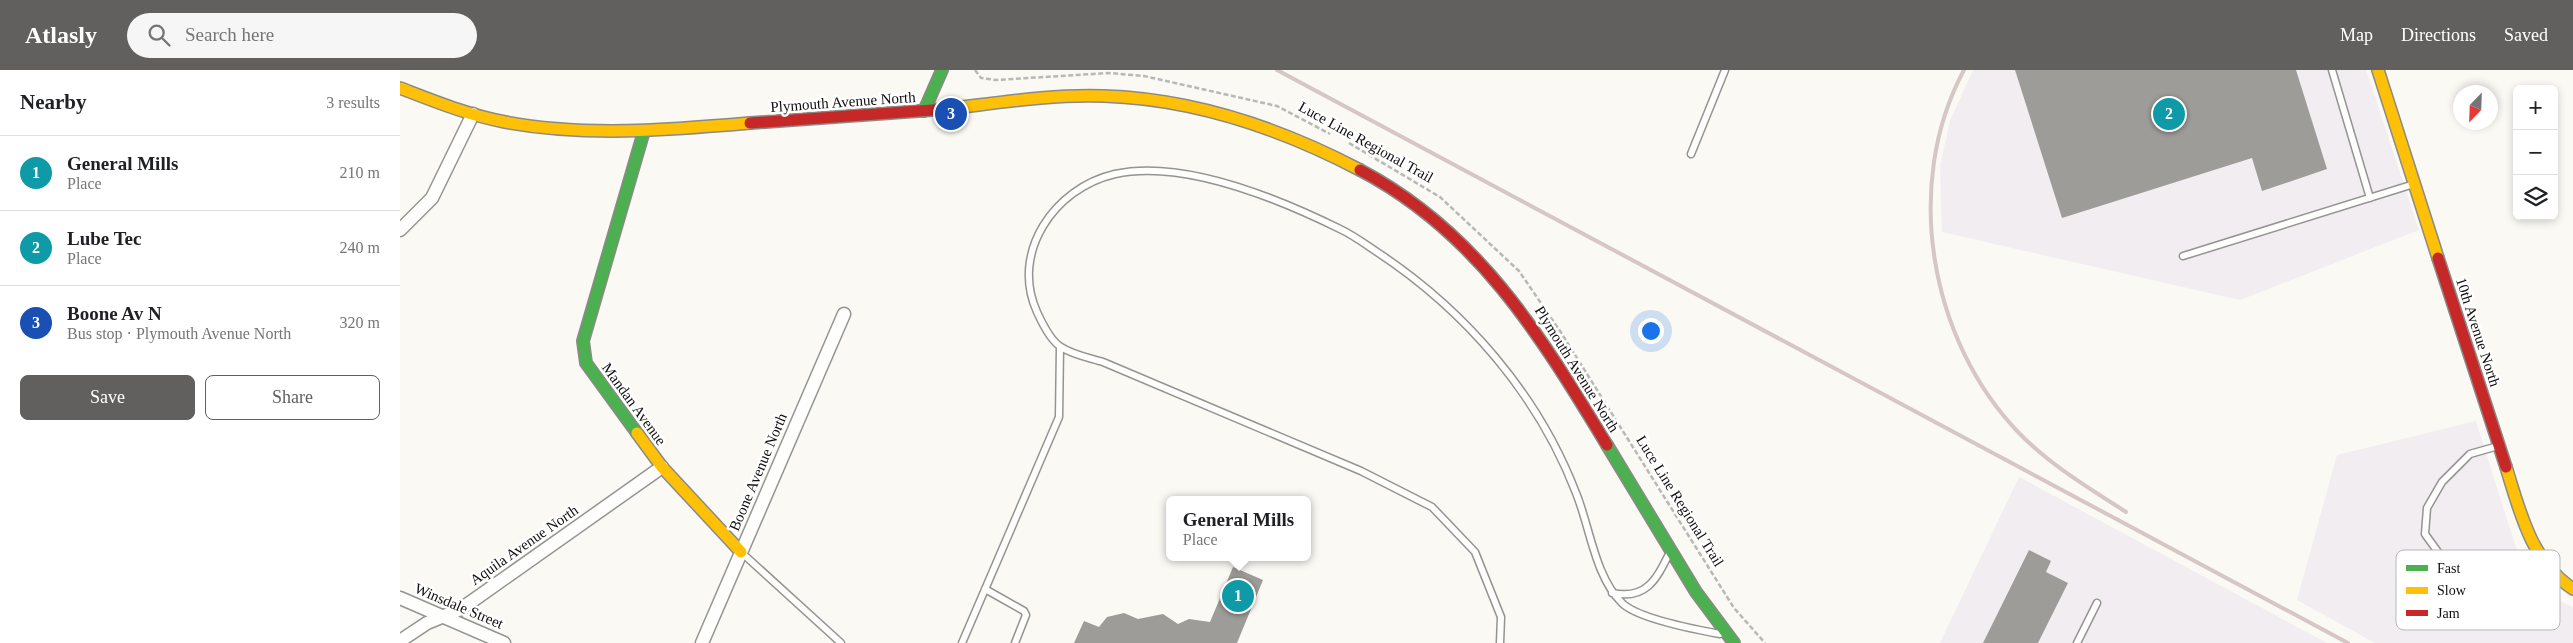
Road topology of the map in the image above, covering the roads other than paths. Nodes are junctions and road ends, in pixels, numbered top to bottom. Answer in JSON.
{"nodes":[{"id":1,"x":942,"y":70,"type":"edge"},
{"id":2,"x":1726,"y":70,"type":"edge"},
{"id":3,"x":2332,"y":70,"type":"edge"},
{"id":4,"x":2378,"y":70,"type":"edge"},
{"id":5,"x":400,"y":88,"type":"edge"},
{"id":6,"x":924,"y":111,"type":"junction"},
{"id":7,"x":473,"y":114,"type":"junction"},
{"id":8,"x":644,"y":131,"type":"junction"},
{"id":9,"x":1690,"y":154,"type":"dead end"},
{"id":10,"x":2415,"y":184,"type":"junction"},
{"id":11,"x":2370,"y":198,"type":"junction"},
{"id":12,"x":400,"y":230,"type":"edge"},
{"id":13,"x":2183,"y":256,"type":"dead end"},
{"id":14,"x":844,"y":314,"type":"dead end"},
{"id":15,"x":1060,"y":347,"type":"junction"},
{"id":16,"x":2499,"y":445,"type":"junction"},
{"id":17,"x":662,"y":467,"type":"junction"},
{"id":18,"x":2437,"y":550,"type":"edge"},
{"id":19,"x":2536,"y":550,"type":"edge"},
{"id":20,"x":1671,"y":551,"type":"junction"},
{"id":21,"x":741,"y":552,"type":"junction"},
{"id":22,"x":2560,"y":578,"type":"edge"},
{"id":23,"x":985,"y":589,"type":"junction"},
{"id":24,"x":2573,"y":589,"type":"edge"},
{"id":25,"x":1612,"y":593,"type":"junction"},
{"id":26,"x":400,"y":598,"type":"edge"},
{"id":27,"x":2097,"y":603,"type":"dead end"},
{"id":28,"x":443,"y":616,"type":"junction"},
{"id":29,"x":1730,"y":639,"type":"edge"},
{"id":30,"x":400,"y":641,"type":"edge"},
{"id":31,"x":504,"y":643,"type":"edge"},
{"id":32,"x":702,"y":643,"type":"edge"},
{"id":33,"x":841,"y":643,"type":"edge"},
{"id":34,"x":962,"y":643,"type":"edge"},
{"id":35,"x":1014,"y":643,"type":"edge"},
{"id":36,"x":1500,"y":643,"type":"edge"},
{"id":37,"x":2077,"y":643,"type":"edge"}],
"edges":[{"from":1,"to":6,"type":"street"},
{"from":2,"to":9,"type":"lane"},
{"from":3,"to":11,"type":"lane"},
{"from":4,"to":10,"type":"street","name":"10th Avenue North"},
{"from":5,"to":7,"type":"street","name":"Plymouth Avenue North"},
{"from":6,"to":8,"type":"street","name":"Plymouth Avenue North"},
{"from":6,"to":20,"type":"street","name":"Plymouth Avenue North"},
{"from":7,"to":8,"type":"street","name":"Plymouth Avenue North"},
{"from":7,"to":12,"type":"street"},
{"from":8,"to":17,"type":"street","name":"Mandan Avenue"},
{"from":10,"to":11,"type":"lane"},
{"from":10,"to":16,"type":"street","name":"10th Avenue North"},
{"from":11,"to":13,"type":"lane"},
{"from":14,"to":21,"type":"street","name":"Boone Avenue North"},
{"from":15,"to":23,"type":"lane"},
{"from":15,"to":25,"type":"lane"},
{"from":15,"to":36,"type":"lane"},
{"from":16,"to":18,"type":"lane"},
{"from":16,"to":19,"type":"street","name":"10th Avenue North"},
{"from":17,"to":21,"type":"street","name":"Mandan Avenue"},
{"from":17,"to":28,"type":"street","name":"Aquila Avenue North"},
{"from":20,"to":25,"type":"lane"},
{"from":20,"to":29,"type":"street","name":"Plymouth Avenue North"},
{"from":21,"to":32,"type":"street","name":"Boone Avenue North"},
{"from":21,"to":33,"type":"lane"},
{"from":22,"to":24,"type":"street","name":"10th Avenue North"},
{"from":23,"to":34,"type":"lane"},
{"from":23,"to":35,"type":"lane"},
{"from":25,"to":29,"type":"lane"},
{"from":26,"to":28,"type":"street","name":"Winsdale Street"},
{"from":27,"to":37,"type":"lane"},
{"from":28,"to":30,"type":"street","name":"Aquila Avenue North"},
{"from":28,"to":31,"type":"street","name":"Winsdale Street"}]}
